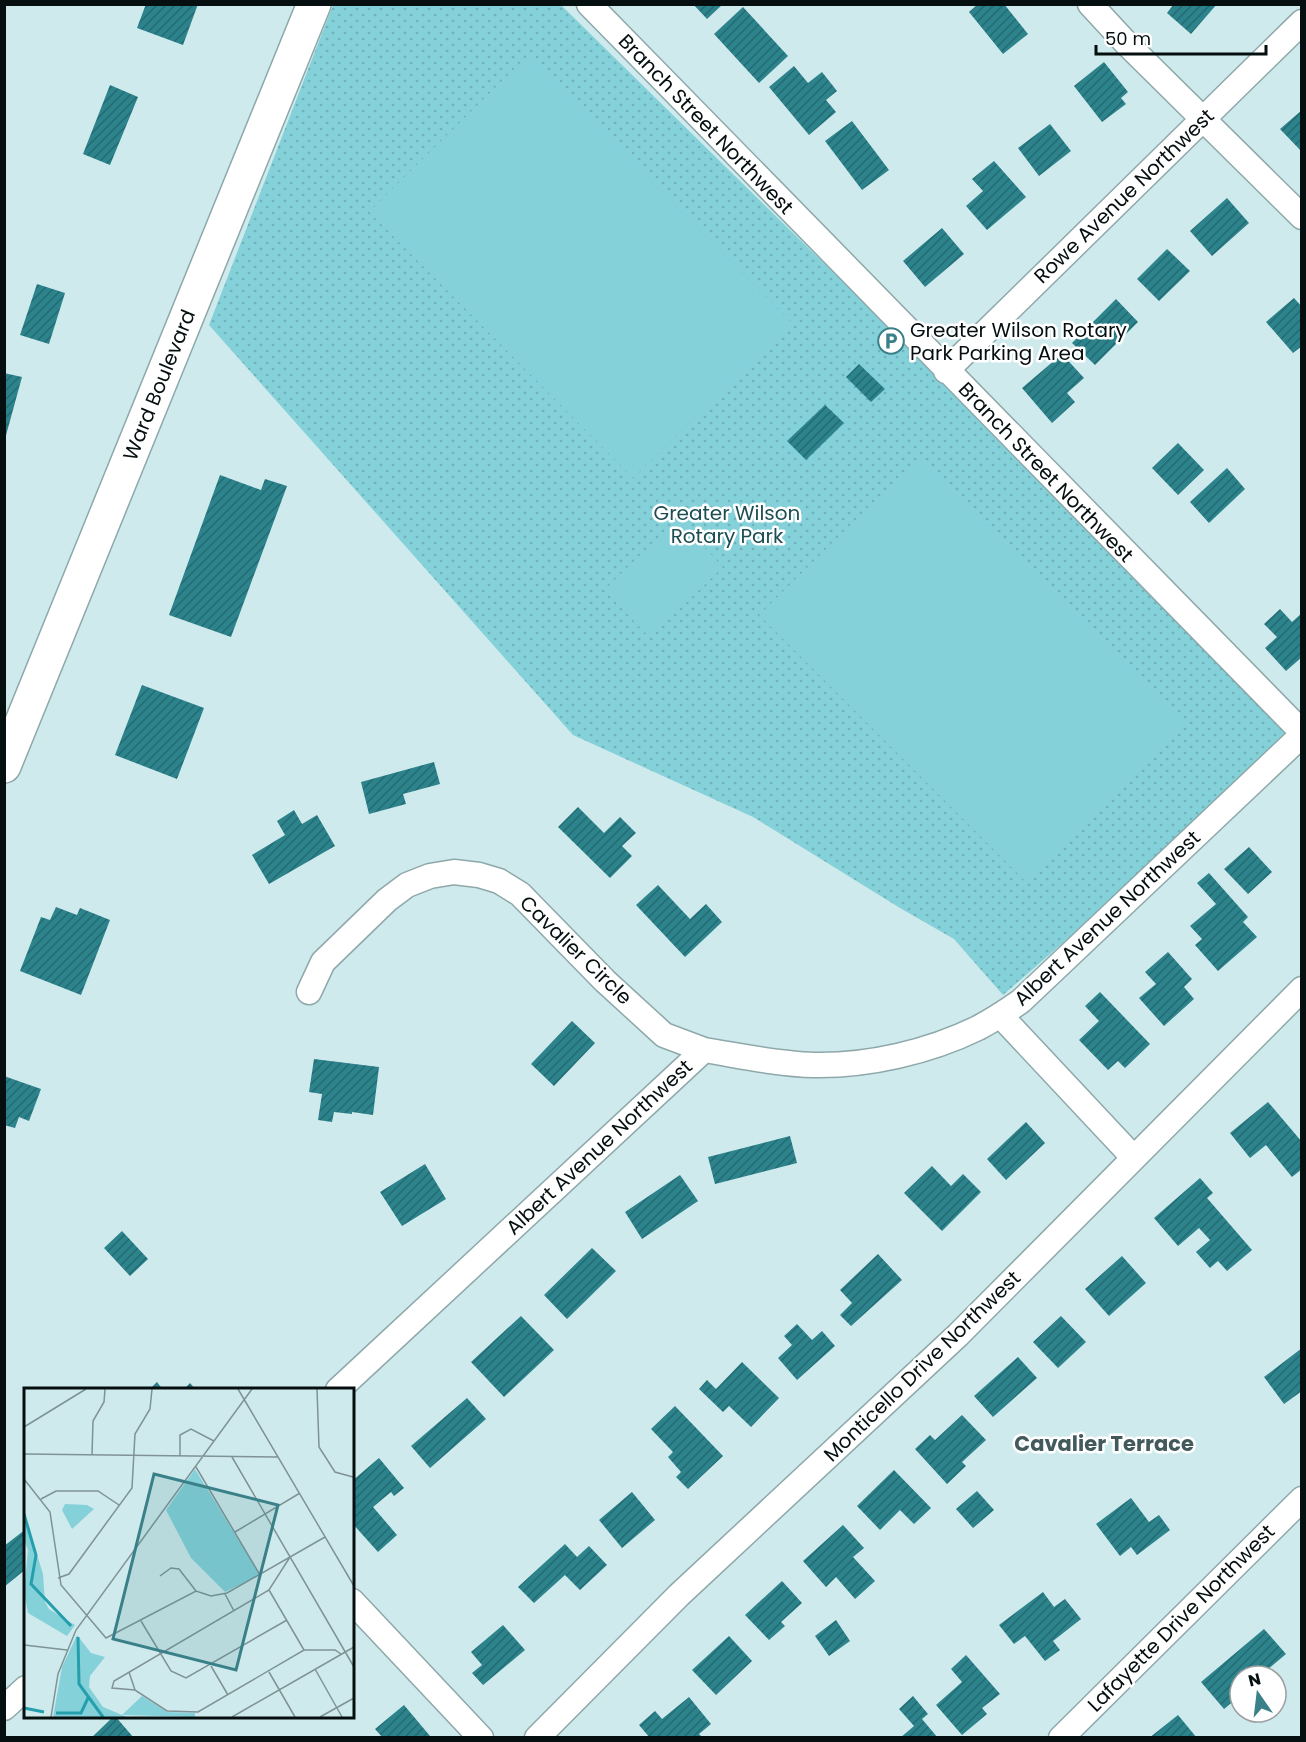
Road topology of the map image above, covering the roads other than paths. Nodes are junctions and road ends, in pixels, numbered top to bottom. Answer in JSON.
{"nodes":[{"id":1,"x":314,"y":4,"type":"edge"},
{"id":2,"x":589,"y":4,"type":"edge"},
{"id":3,"x":1090,"y":4,"type":"edge"},
{"id":4,"x":1302,"y":22,"type":"edge"},
{"id":5,"x":1203,"y":119,"type":"junction"},
{"id":6,"x":1302,"y":217,"type":"edge"},
{"id":7,"x":946,"y":370,"type":"junction"},
{"id":8,"x":1302,"y":734,"type":"edge"},
{"id":9,"x":4,"y":766,"type":"edge"},
{"id":10,"x":1302,"y":988,"type":"edge"},
{"id":11,"x":309,"y":992,"type":"dead end"},
{"id":12,"x":1000,"y":1015,"type":"junction"},
{"id":13,"x":704,"y":1050,"type":"junction"},
{"id":14,"x":1132,"y":1157,"type":"junction"},
{"id":15,"x":339,"y":1388,"type":"edge"},
{"id":16,"x":1302,"y":1499,"type":"edge"},
{"id":17,"x":354,"y":1603,"type":"edge"},
{"id":18,"x":24,"y":1690,"type":"edge"},
{"id":19,"x":4,"y":1708,"type":"edge"},
{"id":20,"x":481,"y":1737,"type":"edge"},
{"id":21,"x":537,"y":1737,"type":"edge"},
{"id":22,"x":1061,"y":1737,"type":"edge"}],
"edges":[{"from":1,"to":9,"type":"main road","name":"Ward Boulevard"},
{"from":2,"to":7,"type":"street","name":"Branch Street Northwest"},
{"from":3,"to":5,"type":"street"},
{"from":4,"to":5,"type":"street","name":"Rowe Avenue Northwest"},
{"from":5,"to":6,"type":"street"},
{"from":5,"to":7,"type":"street","name":"Rowe Avenue Northwest"},
{"from":7,"to":8,"type":"street","name":"Branch Street Northwest"},
{"from":8,"to":12,"type":"street","name":"Albert Avenue Northwest"},
{"from":10,"to":14,"type":"street","name":"Monticello Drive Northwest"},
{"from":11,"to":13,"type":"street","name":"Cavalier Circle"},
{"from":12,"to":13,"type":"street","name":"Albert Avenue Northwest"},
{"from":12,"to":14,"type":"street"},
{"from":13,"to":15,"type":"street","name":"Albert Avenue Northwest"},
{"from":14,"to":21,"type":"street","name":"Monticello Drive Northwest"},
{"from":16,"to":22,"type":"street","name":"Lafayette Drive Northwest"},
{"from":17,"to":20,"type":"street"},
{"from":18,"to":19,"type":"street"}]}
